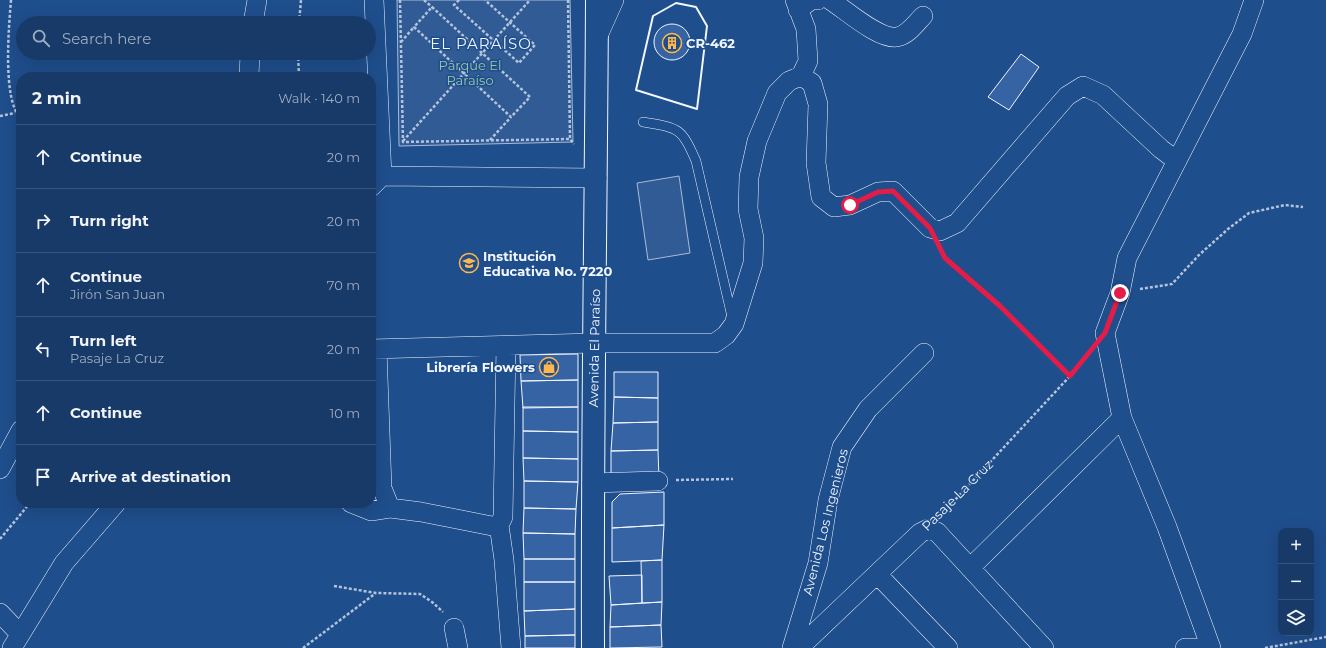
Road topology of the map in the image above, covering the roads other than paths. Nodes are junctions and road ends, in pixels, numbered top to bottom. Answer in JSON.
{"nodes":[{"id":1,"x":257,"y":0,"type":"edge"},
{"id":2,"x":374,"y":0,"type":"edge"},
{"id":3,"x":597,"y":0,"type":"edge"},
{"id":4,"x":614,"y":0,"type":"edge"},
{"id":5,"x":818,"y":0,"type":"edge"},
{"id":6,"x":830,"y":0,"type":"edge"},
{"id":7,"x":1254,"y":0,"type":"edge"},
{"id":8,"x":796,"y":5,"type":"edge"},
{"id":9,"x":254,"y":16,"type":"edge"},
{"id":10,"x":374,"y":16,"type":"edge"},
{"id":11,"x":924,"y":16,"type":"dead end"},
{"id":12,"x":597,"y":40,"type":"junction"},
{"id":13,"x":250,"y":60,"type":"edge"},
{"id":14,"x":375,"y":60,"type":"edge"},
{"id":15,"x":249,"y":72,"type":"edge"},
{"id":16,"x":375,"y":72,"type":"edge"},
{"id":17,"x":801,"y":76,"type":"junction"},
{"id":18,"x":643,"y":122,"type":"dead end"},
{"id":19,"x":1177,"y":161,"type":"junction"},
{"id":20,"x":597,"y":178,"type":"junction"},
{"id":21,"x":376,"y":182,"type":"edge"},
{"id":22,"x":734,"y":324,"type":"junction"},
{"id":23,"x":594,"y":344,"type":"junction"},
{"id":24,"x":506,"y":346,"type":"junction"},
{"id":25,"x":376,"y":349,"type":"edge"},
{"id":26,"x":924,"y":353,"type":"dead end"},
{"id":27,"x":376,"y":384,"type":"edge"},
{"id":28,"x":1122,"y":418,"type":"junction"},
{"id":29,"x":16,"y":439,"type":"edge"},
{"id":30,"x":0,"y":469,"type":"edge"},
{"id":31,"x":658,"y":481,"type":"road end"},
{"id":32,"x":592,"y":483,"type":"junction"},
{"id":33,"x":112,"y":508,"type":"edge"},
{"id":34,"x":364,"y":508,"type":"edge"},
{"id":35,"x":390,"y":508,"type":"junction"},
{"id":36,"x":499,"y":525,"type":"junction"},
{"id":37,"x":970,"y":568,"type":"junction"},
{"id":38,"x":877,"y":574,"type":"junction"},
{"id":39,"x":0,"y":613,"type":"edge"},
{"id":40,"x":454,"y":628,"type":"road end"},
{"id":41,"x":16,"y":641,"type":"edge"},
{"id":42,"x":458,"y":648,"type":"edge"},
{"id":43,"x":511,"y":648,"type":"edge"},
{"id":44,"x":592,"y":648,"type":"edge"},
{"id":45,"x":792,"y":648,"type":"edge"},
{"id":46,"x":799,"y":648,"type":"edge"},
{"id":47,"x":948,"y":648,"type":"edge"},
{"id":48,"x":1044,"y":648,"type":"edge"},
{"id":49,"x":1185,"y":648,"type":"edge"},
{"id":50,"x":1196,"y":648,"type":"edge"},
{"id":51,"x":1211,"y":648,"type":"edge"}],
"edges":[{"from":1,"to":9,"type":"street"},
{"from":2,"to":10,"type":"street"},
{"from":3,"to":12,"type":"street","name":"Avenida El Paraíso"},
{"from":4,"to":12,"type":"street"},
{"from":5,"to":8,"type":"street"},
{"from":6,"to":11,"type":"street"},
{"from":7,"to":19,"type":"street"},
{"from":8,"to":17,"type":"street"},
{"from":12,"to":20,"type":"street","name":"Avenida El Paraíso"},
{"from":13,"to":15,"type":"street"},
{"from":14,"to":16,"type":"street"},
{"from":17,"to":19,"type":"street"},
{"from":17,"to":22,"type":"street"},
{"from":18,"to":22,"type":"lane"},
{"from":19,"to":28,"type":"street"},
{"from":20,"to":21,"type":"street"},
{"from":20,"to":23,"type":"street","name":"Avenida El Paraíso"},
{"from":22,"to":23,"type":"street"},
{"from":23,"to":24,"type":"street"},
{"from":23,"to":32,"type":"street","name":"Avenida El Paraíso"},
{"from":24,"to":25,"type":"street"},
{"from":24,"to":36,"type":"street"},
{"from":26,"to":45,"type":"street","name":"Avenida Los Ingenieros"},
{"from":27,"to":35,"type":"street"},
{"from":28,"to":37,"type":"street"},
{"from":28,"to":51,"type":"street"},
{"from":29,"to":30,"type":"street"},
{"from":31,"to":32,"type":"street"},
{"from":32,"to":44,"type":"street","name":"Avenida El Paraíso"},
{"from":33,"to":41,"type":"street"},
{"from":34,"to":35,"type":"street"},
{"from":35,"to":36,"type":"street"},
{"from":36,"to":43,"type":"street"},
{"from":37,"to":38,"type":"street","name":"Pasaje La Cruz"},
{"from":37,"to":48,"type":"street"},
{"from":38,"to":46,"type":"street","name":"Pasaje La Cruz"},
{"from":38,"to":47,"type":"street"},
{"from":39,"to":41,"type":"street"},
{"from":40,"to":42,"type":"street"},
{"from":49,"to":50,"type":"street"}]}
